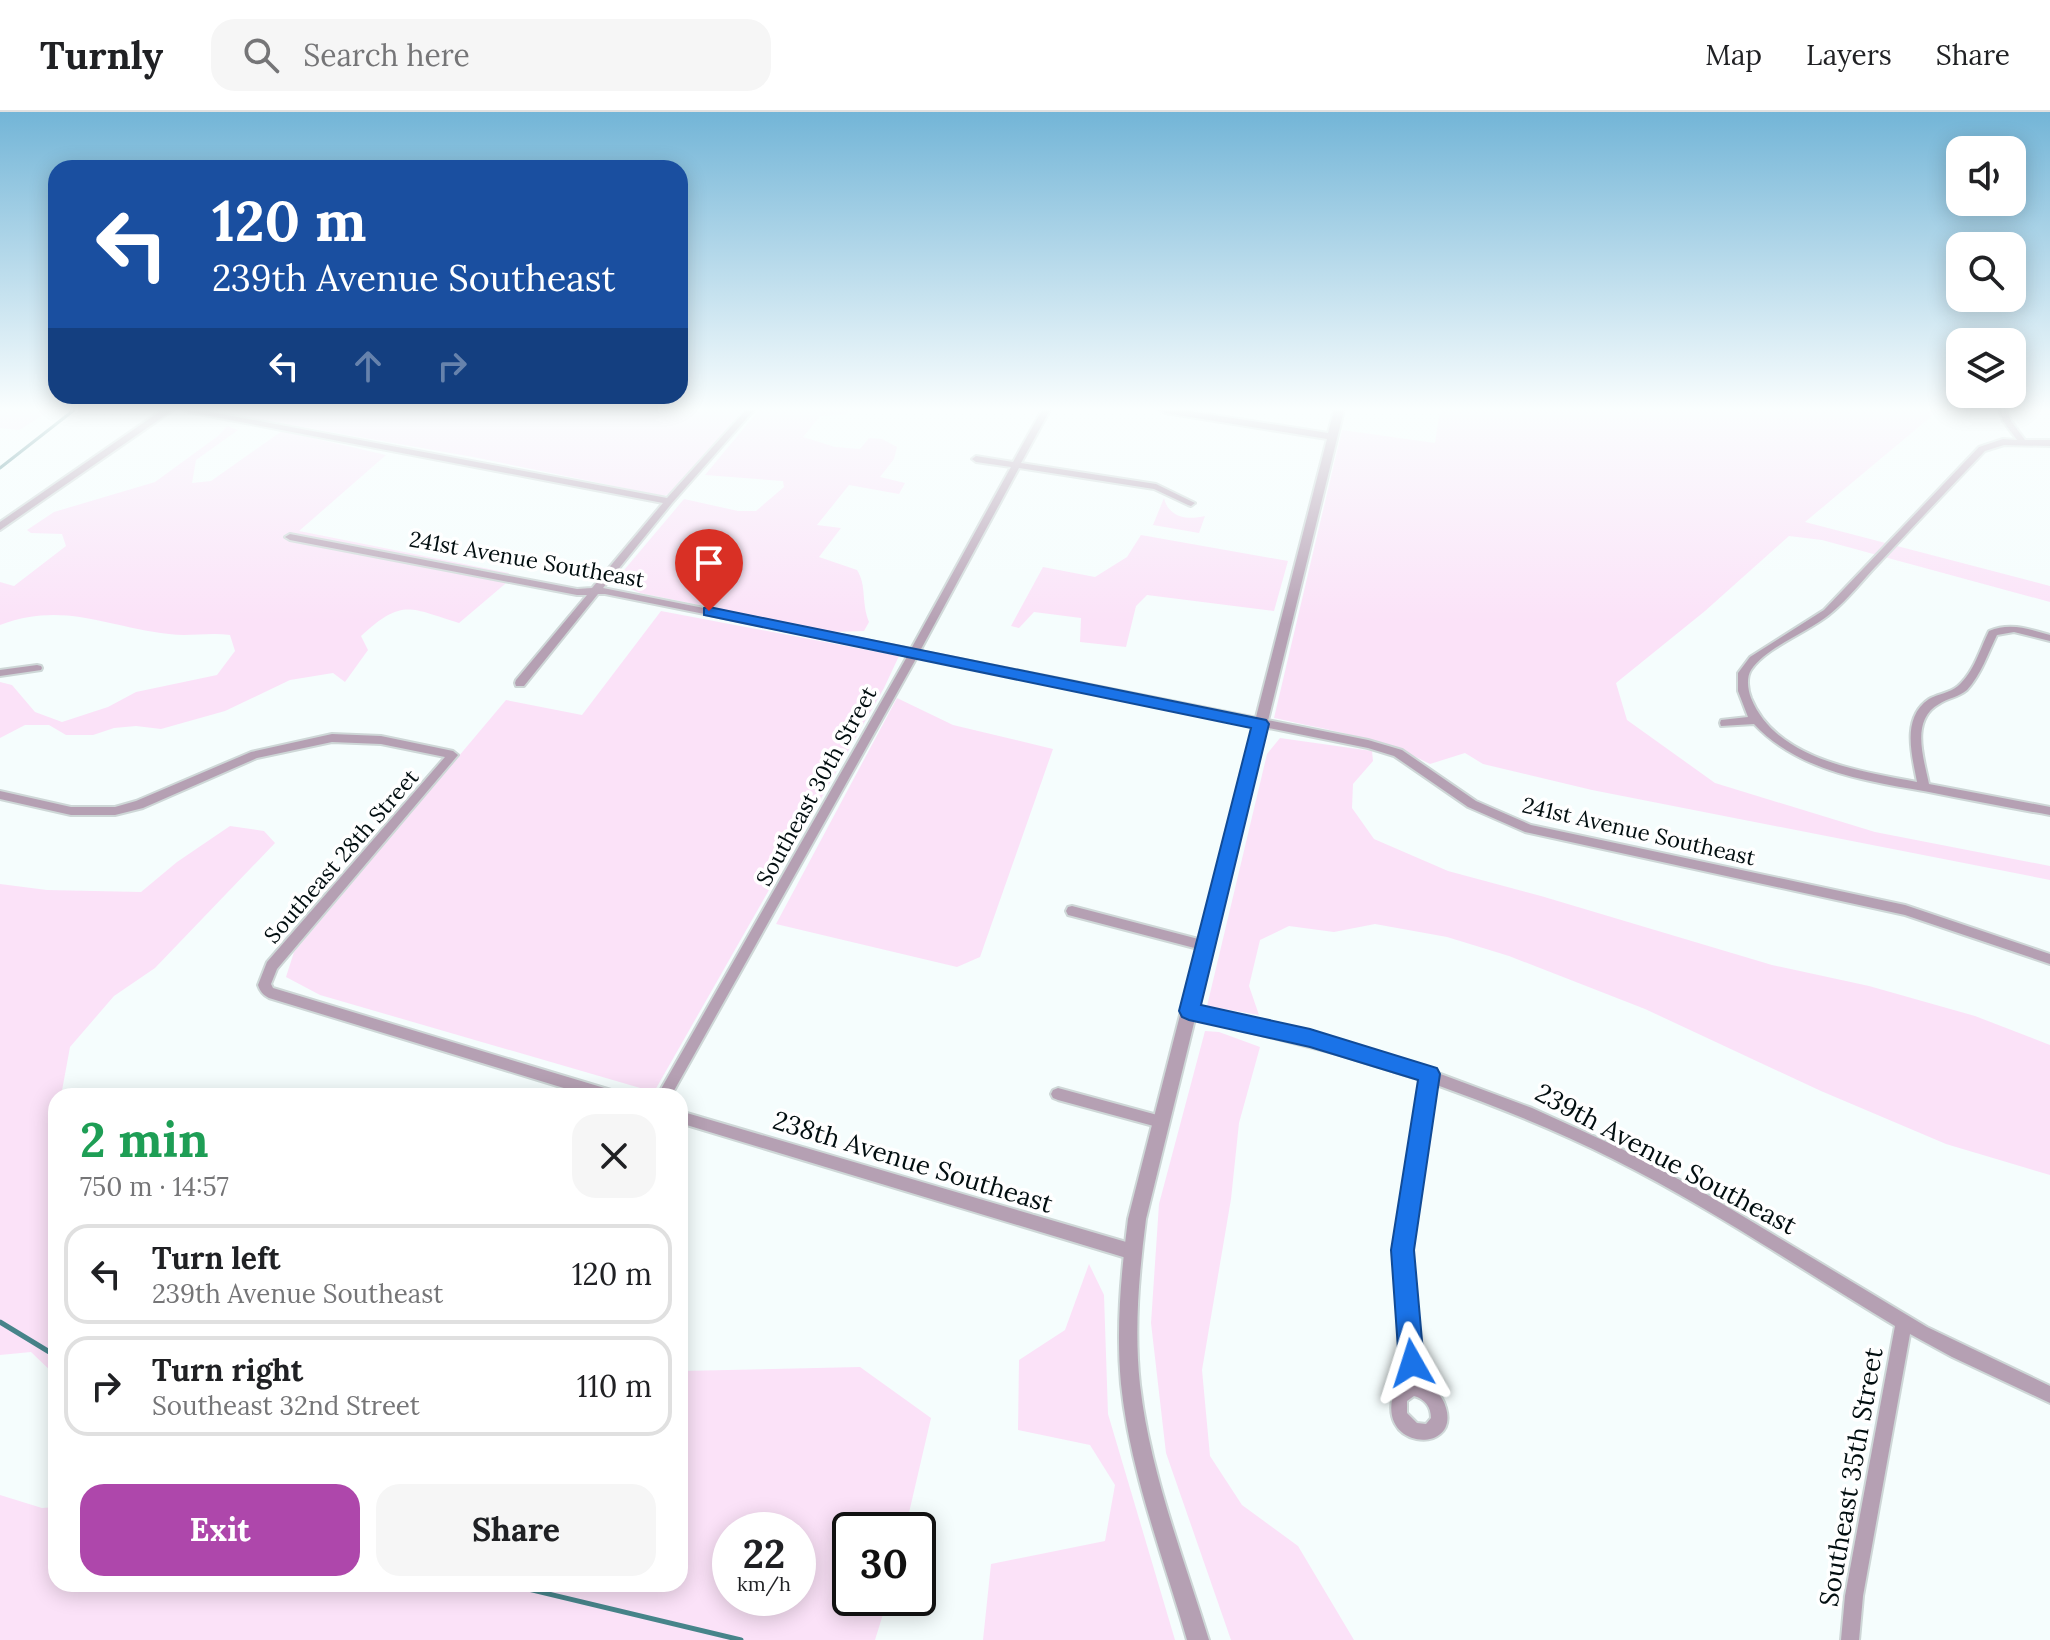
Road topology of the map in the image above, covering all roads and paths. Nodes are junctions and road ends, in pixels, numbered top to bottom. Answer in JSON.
{"nodes":[{"id":1,"x":66,"y":481,"type":"edge"},
{"id":2,"x":568,"y":481,"type":"edge"},
{"id":3,"x":687,"y":481,"type":"edge"},
{"id":4,"x":1008,"y":481,"type":"edge"},
{"id":5,"x":1118,"y":481,"type":"edge"},
{"id":6,"x":1321,"y":481,"type":"edge"},
{"id":7,"x":1951,"y":481,"type":"edge"},
{"id":8,"x":669,"y":501,"type":"junction"},
{"id":9,"x":1191,"y":503,"type":"dead end"},
{"id":10,"x":0,"y":527,"type":"edge"},
{"id":11,"x":290,"y":537,"type":"dead end"},
{"id":12,"x":595,"y":592,"type":"junction"},
{"id":13,"x":2050,"y":638,"type":"edge"},
{"id":14,"x":914,"y":653,"type":"junction"},
{"id":15,"x":37,"y":668,"type":"dead end"},
{"id":16,"x":0,"y":673,"type":"edge"},
{"id":17,"x":520,"y":683,"type":"dead end"},
{"id":18,"x":1755,"y":718,"type":"junction"},
{"id":19,"x":1725,"y":723,"type":"dead end"},
{"id":20,"x":1261,"y":724,"type":"junction"},
{"id":21,"x":1924,"y":787,"type":"junction"},
{"id":22,"x":0,"y":795,"type":"edge"},
{"id":23,"x":2050,"y":811,"type":"edge"},
{"id":24,"x":1072,"y":911,"type":"dead end"},
{"id":25,"x":1206,"y":946,"type":"junction"},
{"id":26,"x":2050,"y":959,"type":"edge"},
{"id":27,"x":1189,"y":1011,"type":"junction"},
{"id":28,"x":1429,"y":1074,"type":"junction"},
{"id":29,"x":585,"y":1088,"type":"edge"},
{"id":30,"x":669,"y":1088,"type":"edge"},
{"id":31,"x":1058,"y":1094,"type":"dead end"},
{"id":32,"x":688,"y":1119,"type":"edge"},
{"id":33,"x":1161,"y":1122,"type":"junction"},
{"id":34,"x":1133,"y":1252,"type":"junction"},
{"id":35,"x":1904,"y":1322,"type":"junction"},
{"id":36,"x":1414,"y":1388,"type":"dead end"},
{"id":37,"x":2050,"y":1395,"type":"edge"},
{"id":38,"x":1198,"y":1640,"type":"edge"},
{"id":39,"x":1850,"y":1640,"type":"edge"}],
"edges":[{"from":1,"to":10,"type":"street"},
{"from":2,"to":8,"type":"street"},
{"from":3,"to":8,"type":"street"},
{"from":4,"to":14,"type":"street","name":"Southeast 30th Street"},
{"from":5,"to":9,"type":"street"},
{"from":6,"to":20,"type":"street"},
{"from":7,"to":18,"type":"street"},
{"from":8,"to":12,"type":"street"},
{"from":11,"to":12,"type":"street","name":"241st Avenue Southeast"},
{"from":12,"to":14,"type":"street","name":"241st Avenue Southeast"},
{"from":12,"to":17,"type":"street"},
{"from":13,"to":21,"type":"street"},
{"from":14,"to":20,"type":"street","name":"241st Avenue Southeast"},
{"from":14,"to":30,"type":"street","name":"Southeast 30th Street"},
{"from":15,"to":16,"type":"street"},
{"from":18,"to":19,"type":"street"},
{"from":18,"to":21,"type":"street"},
{"from":20,"to":25,"type":"street"},
{"from":20,"to":26,"type":"street","name":"241st Avenue Southeast"},
{"from":21,"to":23,"type":"street"},
{"from":22,"to":29,"type":"street","name":"Southeast 28th Street"},
{"from":24,"to":25,"type":"street"},
{"from":25,"to":27,"type":"street"},
{"from":27,"to":28,"type":"street","name":"239th Avenue Southeast"},
{"from":27,"to":33,"type":"street"},
{"from":28,"to":35,"type":"street","name":"239th Avenue Southeast"},
{"from":28,"to":36,"type":"street"},
{"from":31,"to":33,"type":"street"},
{"from":32,"to":34,"type":"street","name":"238th Avenue Southeast"},
{"from":33,"to":34,"type":"street"},
{"from":34,"to":38,"type":"street"},
{"from":35,"to":37,"type":"street","name":"239th Avenue Southeast"},
{"from":35,"to":39,"type":"street","name":"Southeast 35th Street"}]}
